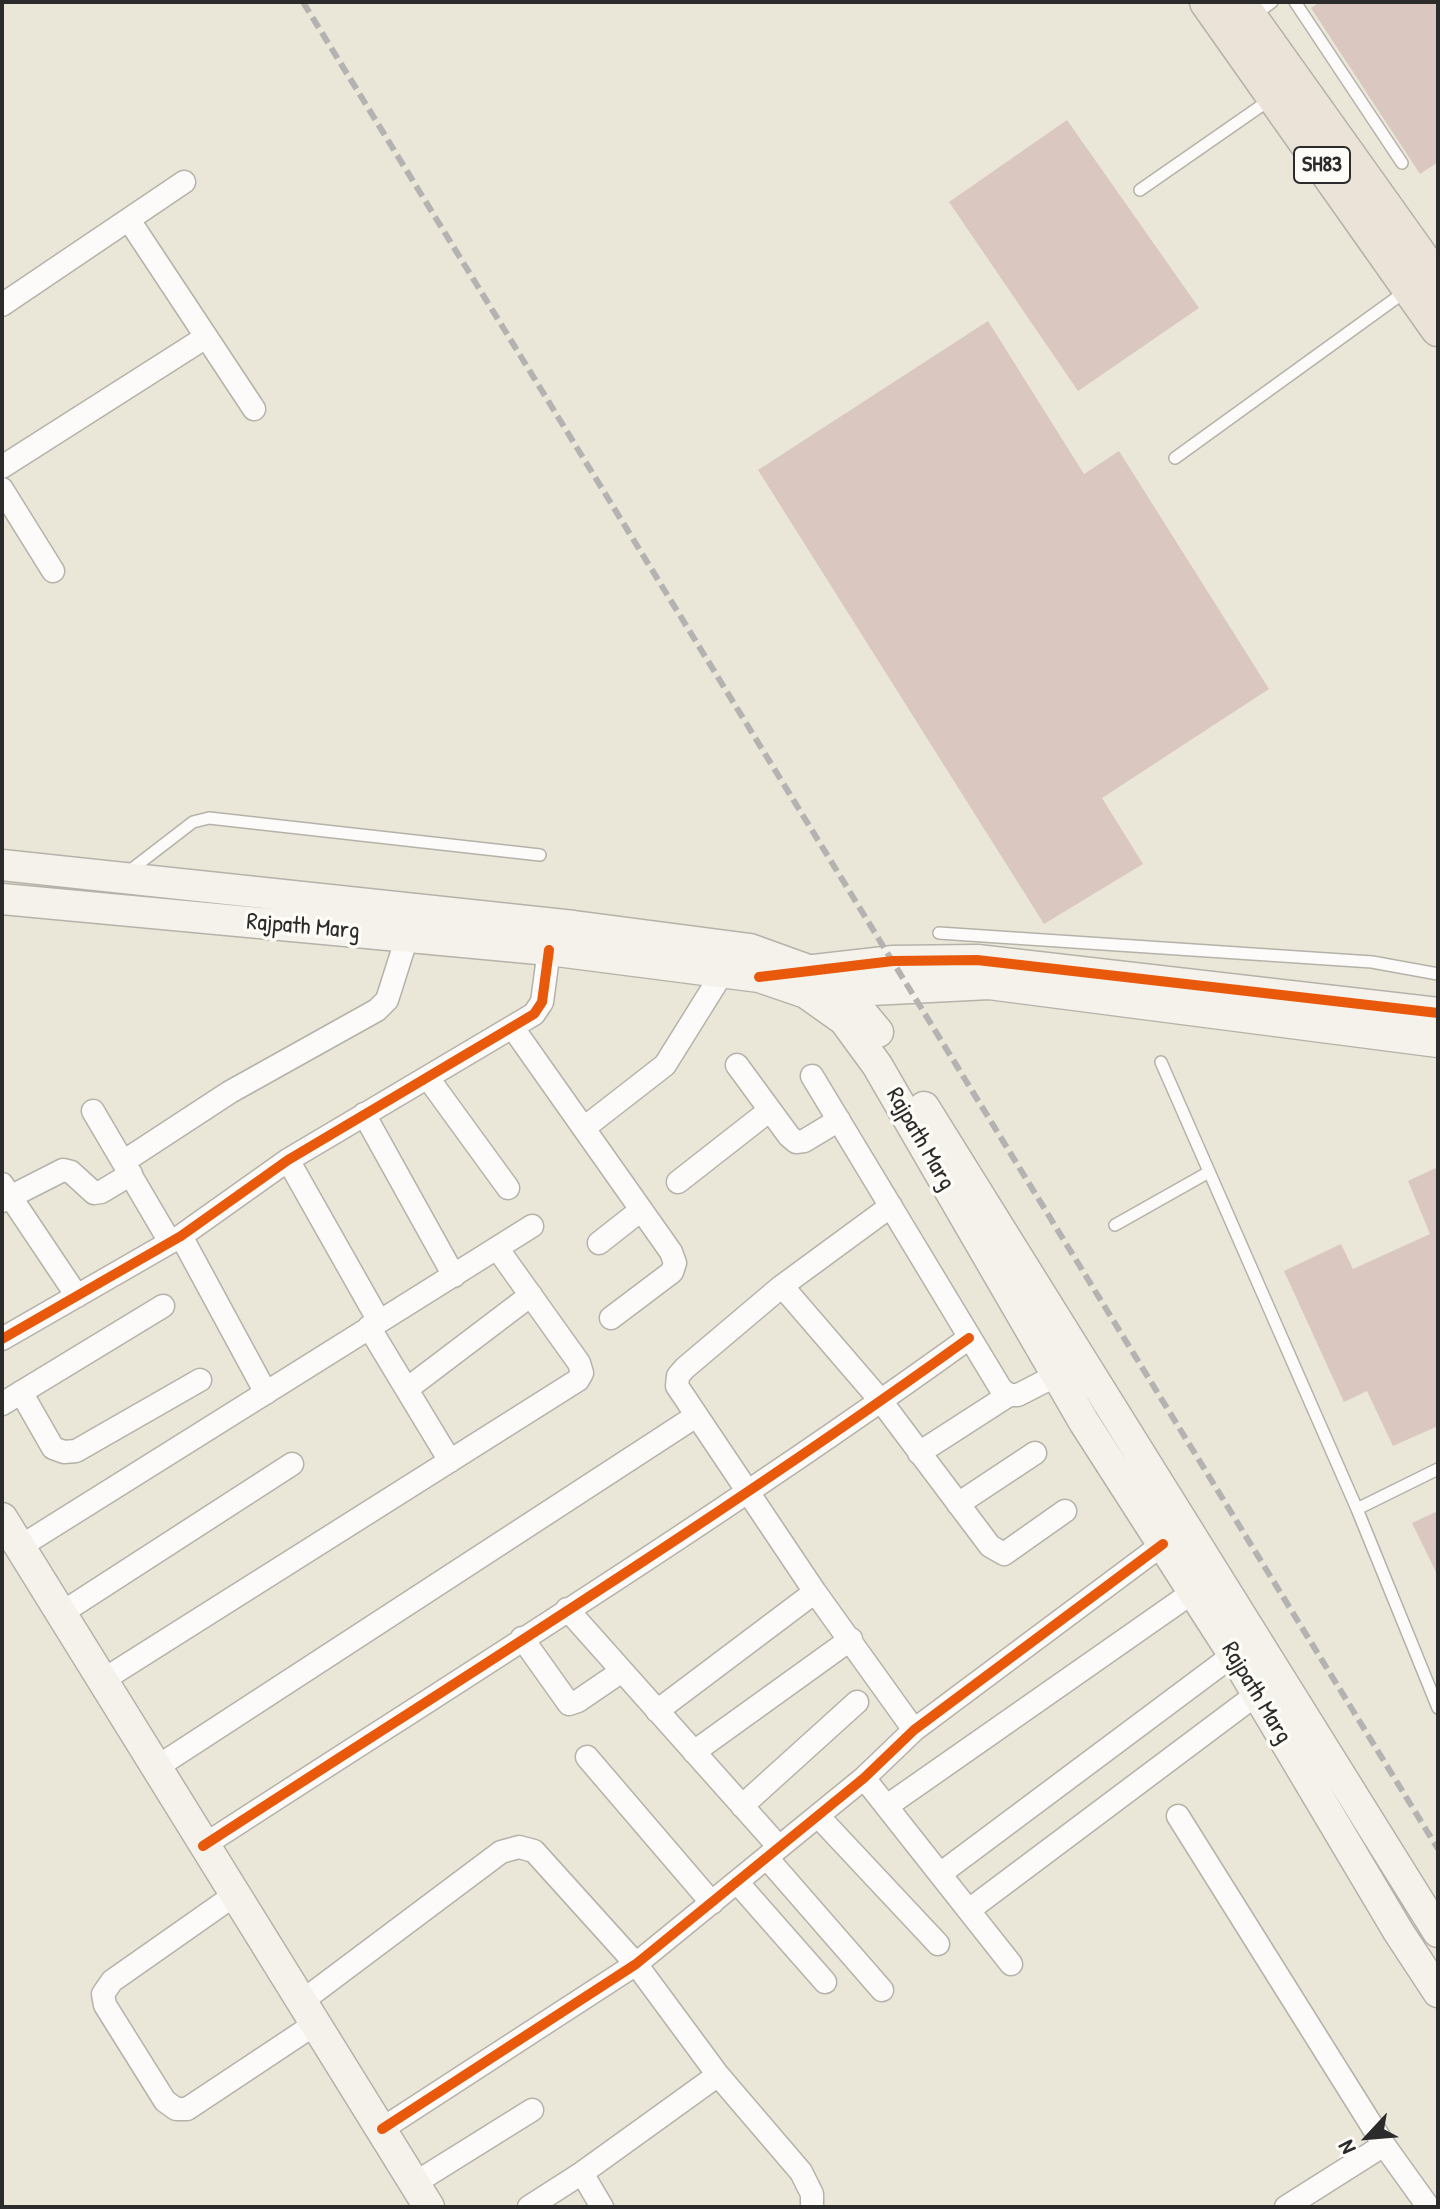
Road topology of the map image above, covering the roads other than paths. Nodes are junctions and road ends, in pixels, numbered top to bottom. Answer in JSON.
{"nodes":[{"id":1,"x":1207,"y":2,"type":"edge"},
{"id":2,"x":1295,"y":2,"type":"edge"},
{"id":3,"x":1253,"y":7,"type":"edge"},
{"id":4,"x":1273,"y":97,"type":"junction"},
{"id":5,"x":1402,"y":163,"type":"dead end"},
{"id":6,"x":184,"y":182,"type":"dead end"},
{"id":7,"x":1140,"y":190,"type":"dead end"},
{"id":8,"x":129,"y":220,"type":"junction"},
{"id":9,"x":1424,"y":284,"type":"edge"},
{"id":10,"x":2,"y":305,"type":"edge"},
{"id":11,"x":1438,"y":329,"type":"edge"},
{"id":12,"x":206,"y":337,"type":"junction"},
{"id":13,"x":254,"y":409,"type":"dead end"},
{"id":14,"x":1175,"y":458,"type":"dead end"},
{"id":15,"x":2,"y":467,"type":"edge"},
{"id":16,"x":2,"y":489,"type":"edge"},
{"id":17,"x":53,"y":571,"type":"dead end"},
{"id":18,"x":540,"y":855,"type":"dead end"},
{"id":19,"x":2,"y":865,"type":"edge"},
{"id":20,"x":122,"y":878,"type":"junction"},
{"id":21,"x":2,"y":899,"type":"edge"},
{"id":22,"x":939,"y":933,"type":"dead end"},
{"id":23,"x":407,"y":937,"type":"junction"},
{"id":24,"x":549,"y":950,"type":"junction"},
{"id":25,"x":723,"y":972,"type":"junction"},
{"id":26,"x":1438,"y":974,"type":"edge"},
{"id":27,"x":808,"y":982,"type":"junction"},
{"id":28,"x":844,"y":991,"type":"junction"},
{"id":29,"x":1438,"y":1013,"type":"edge"},
{"id":30,"x":513,"y":1028,"type":"junction"},
{"id":31,"x":1438,"y":1042,"type":"edge"},
{"id":32,"x":1161,"y":1062,"type":"dead end"},
{"id":33,"x":737,"y":1065,"type":"dead end"},
{"id":34,"x":812,"y":1076,"type":"dead end"},
{"id":35,"x":428,"y":1078,"type":"junction"},
{"id":36,"x":770,"y":1110,"type":"junction"},
{"id":37,"x":93,"y":1111,"type":"dead end"},
{"id":38,"x":364,"y":1114,"type":"junction"},
{"id":39,"x":839,"y":1120,"type":"junction"},
{"id":40,"x":584,"y":1128,"type":"junction"},
{"id":41,"x":288,"y":1160,"type":"junction"},
{"id":42,"x":127,"y":1168,"type":"junction"},
{"id":43,"x":1209,"y":1172,"type":"junction"},
{"id":44,"x":678,"y":1182,"type":"dead end"},
{"id":45,"x":508,"y":1188,"type":"dead end"},
{"id":46,"x":5,"y":1194,"type":"edge"},
{"id":47,"x":891,"y":1206,"type":"junction"},
{"id":48,"x":641,"y":1210,"type":"junction"},
{"id":49,"x":1115,"y":1225,"type":"dead end"},
{"id":50,"x":532,"y":1226,"type":"dead end"},
{"id":51,"x":176,"y":1239,"type":"junction"},
{"id":52,"x":599,"y":1243,"type":"dead end"},
{"id":53,"x":497,"y":1248,"type":"junction"},
{"id":54,"x":454,"y":1276,"type":"junction"},
{"id":55,"x":782,"y":1286,"type":"junction"},
{"id":56,"x":531,"y":1295,"type":"junction"},
{"id":57,"x":77,"y":1296,"type":"junction"},
{"id":58,"x":163,"y":1306,"type":"dead end"},
{"id":59,"x":611,"y":1318,"type":"dead end"},
{"id":60,"x":374,"y":1324,"type":"junction"},
{"id":61,"x":2,"y":1338,"type":"edge"},
{"id":62,"x":969,"y":1338,"type":"junction"},
{"id":63,"x":1057,"y":1375,"type":"junction"},
{"id":64,"x":200,"y":1380,"type":"dead end"},
{"id":65,"x":407,"y":1389,"type":"junction"},
{"id":66,"x":266,"y":1393,"type":"junction"},
{"id":67,"x":1009,"y":1395,"type":"junction"},
{"id":68,"x":12,"y":1398,"type":"edge"},
{"id":69,"x":881,"y":1401,"type":"junction"},
{"id":70,"x":696,"y":1416,"type":"junction"},
{"id":71,"x":919,"y":1453,"type":"junction"},
{"id":72,"x":1035,"y":1453,"type":"dead end"},
{"id":73,"x":450,"y":1461,"type":"junction"},
{"id":74,"x":292,"y":1464,"type":"dead end"},
{"id":75,"x":1438,"y":1469,"type":"edge"},
{"id":76,"x":747,"y":1492,"type":"junction"},
{"id":77,"x":958,"y":1504,"type":"junction"},
{"id":78,"x":1357,"y":1509,"type":"junction"},
{"id":79,"x":1065,"y":1511,"type":"dead end"},
{"id":80,"x":7,"y":1532,"type":"edge"},
{"id":81,"x":1163,"y":1544,"type":"junction"},
{"id":82,"x":815,"y":1592,"type":"junction"},
{"id":83,"x":1193,"y":1592,"type":"junction"},
{"id":84,"x":567,"y":1609,"type":"junction"},
{"id":85,"x":60,"y":1614,"type":"junction"},
{"id":86,"x":522,"y":1638,"type":"junction"},
{"id":87,"x":851,"y":1639,"type":"junction"},
{"id":88,"x":1233,"y":1655,"type":"junction"},
{"id":89,"x":622,"y":1671,"type":"junction"},
{"id":90,"x":103,"y":1680,"type":"junction"},
{"id":91,"x":1257,"y":1694,"type":"junction"},
{"id":92,"x":857,"y":1702,"type":"dead end"},
{"id":93,"x":1438,"y":1708,"type":"edge"},
{"id":94,"x":657,"y":1711,"type":"junction"},
{"id":95,"x":914,"y":1730,"type":"junction"},
{"id":96,"x":694,"y":1752,"type":"junction"},
{"id":97,"x":587,"y":1757,"type":"dead end"},
{"id":98,"x":157,"y":1767,"type":"junction"},
{"id":99,"x":864,"y":1778,"type":"junction"},
{"id":100,"x":742,"y":1806,"type":"junction"},
{"id":101,"x":887,"y":1806,"type":"junction"},
{"id":102,"x":818,"y":1816,"type":"junction"},
{"id":103,"x":1178,"y":1816,"type":"dead end"},
{"id":104,"x":203,"y":1846,"type":"junction"},
{"id":105,"x":773,"y":1852,"type":"junction"},
{"id":106,"x":940,"y":1874,"type":"junction"},
{"id":107,"x":737,"y":1882,"type":"junction"},
{"id":108,"x":236,"y":1894,"type":"junction"},
{"id":109,"x":712,"y":1903,"type":"junction"},
{"id":110,"x":969,"y":1910,"type":"junction"},
{"id":111,"x":1438,"y":1932,"type":"edge"},
{"id":112,"x":938,"y":1944,"type":"dead end"},
{"id":113,"x":636,"y":1964,"type":"junction"},
{"id":114,"x":1011,"y":1964,"type":"dead end"},
{"id":115,"x":825,"y":1982,"type":"dead end"},
{"id":116,"x":882,"y":1990,"type":"dead end"},
{"id":117,"x":1438,"y":1992,"type":"edge"},
{"id":118,"x":308,"y":2013,"type":"junction"},
{"id":119,"x":718,"y":2075,"type":"junction"},
{"id":120,"x":532,"y":2110,"type":"dead end"},
{"id":121,"x":382,"y":2129,"type":"junction"},
{"id":122,"x":1384,"y":2145,"type":"junction"},
{"id":123,"x":582,"y":2173,"type":"junction"},
{"id":124,"x":422,"y":2195,"type":"edge"},
{"id":125,"x":529,"y":2207,"type":"edge"},
{"id":126,"x":602,"y":2207,"type":"edge"},
{"id":127,"x":812,"y":2207,"type":"edge"},
{"id":128,"x":1286,"y":2207,"type":"edge"},
{"id":129,"x":1424,"y":2207,"type":"edge"}],
"edges":[{"from":1,"to":4,"type":"main road","number":"SH83"},
{"from":2,"to":5,"type":"lane"},
{"from":3,"to":9,"type":"main road","number":"SH83"},
{"from":4,"to":7,"type":"lane"},
{"from":4,"to":9,"type":"main road","number":"SH83"},
{"from":6,"to":8,"type":"street"},
{"from":8,"to":10,"type":"street"},
{"from":8,"to":12,"type":"street"},
{"from":9,"to":11,"type":"main road","number":"SH83"},
{"from":9,"to":14,"type":"lane"},
{"from":12,"to":13,"type":"street"},
{"from":12,"to":15,"type":"street"},
{"from":16,"to":17,"type":"street"},
{"from":18,"to":20,"type":"lane"},
{"from":19,"to":20,"type":"main road","name":"Rajpath Marg"},
{"from":20,"to":27,"type":"main road","name":"Rajpath Marg"},
{"from":21,"to":23,"type":"main road","name":"Rajpath Marg"},
{"from":22,"to":26,"type":"lane"},
{"from":23,"to":24,"type":"main road","name":"Rajpath Marg"},
{"from":23,"to":42,"type":"street"},
{"from":24,"to":25,"type":"main road","name":"Rajpath Marg"},
{"from":24,"to":30,"type":"street"},
{"from":25,"to":27,"type":"main road","name":"Rajpath Marg"},
{"from":25,"to":40,"type":"street"},
{"from":27,"to":28,"type":"main road","name":"Rajpath Marg"},
{"from":27,"to":29,"type":"main road","name":"Rajpath Marg"},
{"from":27,"to":63,"type":"main road","name":"Rajpath Marg"},
{"from":28,"to":31,"type":"main road"},
{"from":28,"to":111,"type":"main road","name":"Rajpath Marg"},
{"from":30,"to":35,"type":"street"},
{"from":30,"to":40,"type":"street"},
{"from":32,"to":43,"type":"lane"},
{"from":33,"to":36,"type":"street"},
{"from":34,"to":39,"type":"street"},
{"from":35,"to":38,"type":"street"},
{"from":35,"to":45,"type":"street"},
{"from":36,"to":39,"type":"street"},
{"from":36,"to":44,"type":"street"},
{"from":37,"to":42,"type":"street"},
{"from":38,"to":41,"type":"street"},
{"from":38,"to":54,"type":"street"},
{"from":39,"to":47,"type":"street"},
{"from":40,"to":48,"type":"street"},
{"from":41,"to":51,"type":"street"},
{"from":41,"to":60,"type":"street"},
{"from":42,"to":46,"type":"street"},
{"from":42,"to":51,"type":"street"},
{"from":43,"to":49,"type":"lane"},
{"from":43,"to":78,"type":"lane"},
{"from":46,"to":57,"type":"street"},
{"from":47,"to":55,"type":"street"},
{"from":47,"to":62,"type":"street"},
{"from":48,"to":52,"type":"street"},
{"from":48,"to":59,"type":"street"},
{"from":50,"to":53,"type":"street"},
{"from":51,"to":57,"type":"street"},
{"from":51,"to":66,"type":"street"},
{"from":53,"to":54,"type":"street"},
{"from":53,"to":56,"type":"street"},
{"from":54,"to":60,"type":"street"},
{"from":55,"to":69,"type":"street"},
{"from":55,"to":70,"type":"street"},
{"from":56,"to":65,"type":"street"},
{"from":56,"to":73,"type":"street"},
{"from":57,"to":61,"type":"street"},
{"from":58,"to":68,"type":"street"},
{"from":60,"to":65,"type":"street"},
{"from":60,"to":66,"type":"street"},
{"from":62,"to":67,"type":"street"},
{"from":62,"to":69,"type":"street"},
{"from":63,"to":67,"type":"street"},
{"from":63,"to":81,"type":"main road","name":"Rajpath Marg"},
{"from":64,"to":68,"type":"street"},
{"from":65,"to":73,"type":"street"},
{"from":66,"to":80,"type":"street"},
{"from":67,"to":71,"type":"street"},
{"from":69,"to":71,"type":"street"},
{"from":69,"to":76,"type":"street"},
{"from":70,"to":76,"type":"street"},
{"from":70,"to":98,"type":"street"},
{"from":71,"to":77,"type":"street"},
{"from":72,"to":77,"type":"street"},
{"from":73,"to":90,"type":"street"},
{"from":74,"to":85,"type":"street"},
{"from":75,"to":78,"type":"lane"},
{"from":76,"to":82,"type":"street"},
{"from":76,"to":84,"type":"street"},
{"from":77,"to":79,"type":"street"},
{"from":78,"to":93,"type":"lane"},
{"from":80,"to":85,"type":"main road"},
{"from":81,"to":83,"type":"main road","name":"Rajpath Marg"},
{"from":81,"to":95,"type":"street"},
{"from":82,"to":87,"type":"street"},
{"from":82,"to":94,"type":"street"},
{"from":83,"to":88,"type":"main road","name":"Rajpath Marg"},
{"from":83,"to":101,"type":"street"},
{"from":84,"to":86,"type":"street"},
{"from":84,"to":89,"type":"street"},
{"from":85,"to":90,"type":"main road"},
{"from":86,"to":89,"type":"street"},
{"from":86,"to":104,"type":"street"},
{"from":87,"to":95,"type":"street"},
{"from":87,"to":96,"type":"street"},
{"from":88,"to":91,"type":"main road","name":"Rajpath Marg"},
{"from":88,"to":106,"type":"street"},
{"from":89,"to":94,"type":"street"},
{"from":90,"to":98,"type":"main road"},
{"from":91,"to":110,"type":"street"},
{"from":91,"to":117,"type":"main road","name":"Rajpath Marg"},
{"from":92,"to":100,"type":"street"},
{"from":94,"to":96,"type":"street"},
{"from":95,"to":99,"type":"street"},
{"from":96,"to":100,"type":"street"},
{"from":97,"to":109,"type":"street"},
{"from":98,"to":104,"type":"main road"},
{"from":99,"to":101,"type":"street"},
{"from":99,"to":102,"type":"street"},
{"from":100,"to":105,"type":"street"},
{"from":101,"to":106,"type":"street"},
{"from":102,"to":105,"type":"street"},
{"from":102,"to":112,"type":"street"},
{"from":103,"to":122,"type":"street"},
{"from":104,"to":108,"type":"main road"},
{"from":105,"to":107,"type":"street"},
{"from":105,"to":116,"type":"street"},
{"from":106,"to":110,"type":"street"},
{"from":107,"to":109,"type":"street"},
{"from":107,"to":115,"type":"street"},
{"from":108,"to":118,"type":"main road"},
{"from":108,"to":118,"type":"street"},
{"from":109,"to":113,"type":"street"},
{"from":110,"to":114,"type":"street"},
{"from":113,"to":118,"type":"street"},
{"from":113,"to":119,"type":"street"},
{"from":113,"to":121,"type":"street"},
{"from":118,"to":121,"type":"main road"},
{"from":119,"to":123,"type":"street"},
{"from":119,"to":127,"type":"street"},
{"from":120,"to":124,"type":"street"},
{"from":121,"to":124,"type":"main road"},
{"from":122,"to":128,"type":"street"},
{"from":122,"to":129,"type":"street"},
{"from":123,"to":125,"type":"street"},
{"from":123,"to":126,"type":"street"}]}
